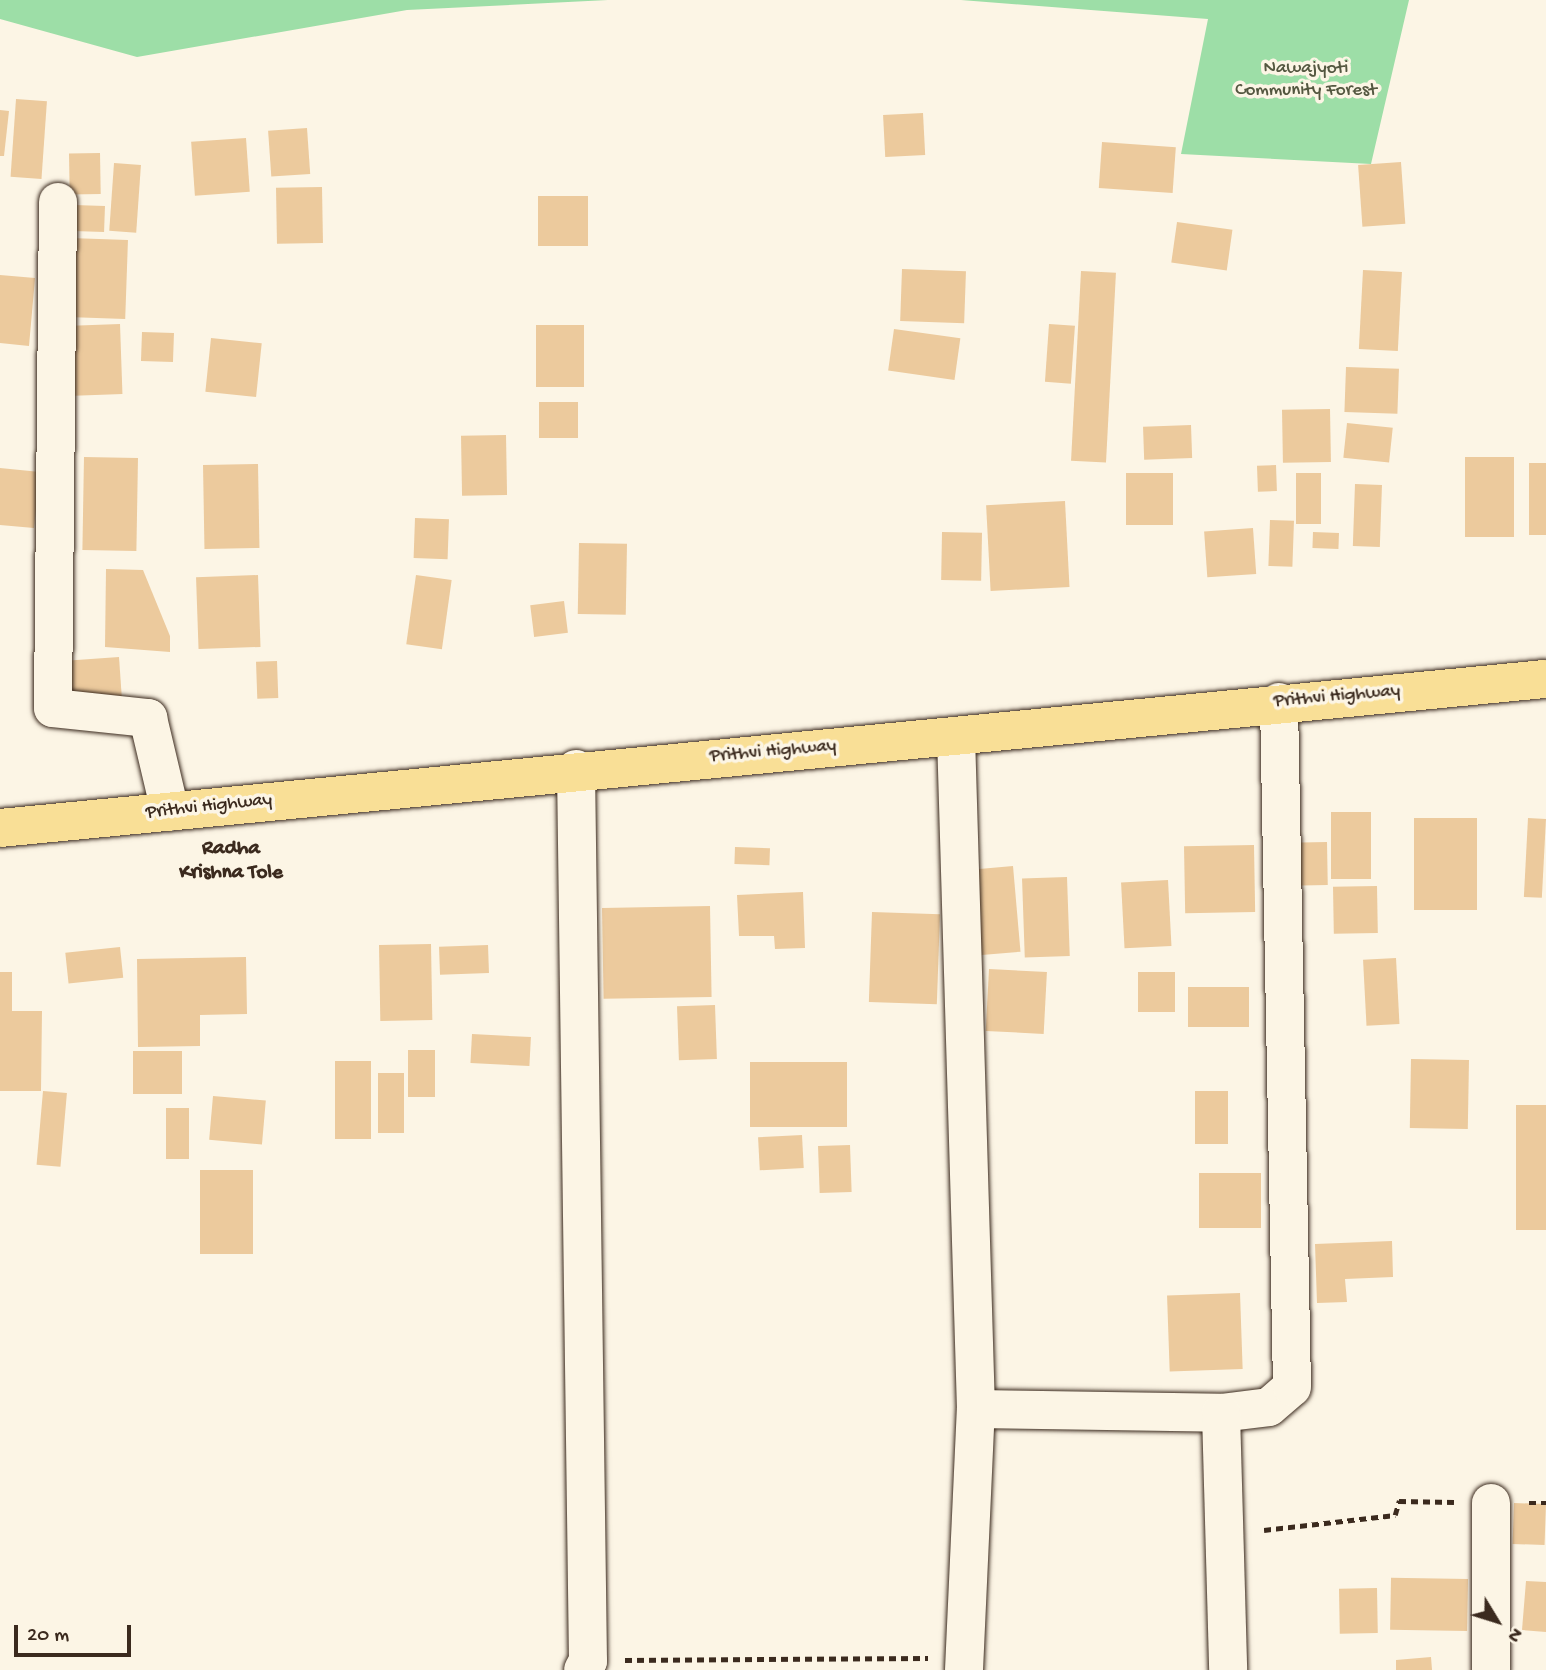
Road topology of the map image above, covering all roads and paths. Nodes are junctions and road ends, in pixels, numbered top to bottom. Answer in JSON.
{"nodes":[{"id":1,"x":58,"y":202,"type":"dead end"},
{"id":2,"x":1546,"y":679,"type":"edge"},
{"id":3,"x":1279,"y":702,"type":"junction"},
{"id":4,"x":956,"y":736,"type":"junction"},
{"id":5,"x":576,"y":769,"type":"junction"},
{"id":6,"x":170,"y":811,"type":"junction"},
{"id":7,"x":0,"y":828,"type":"edge"},
{"id":8,"x":976,"y":1409,"type":"junction"},
{"id":9,"x":1221,"y":1413,"type":"junction"},
{"id":10,"x":1491,"y":1503,"type":"junction"},
{"id":11,"x":1546,"y":1503,"type":"edge"},
{"id":12,"x":1227,"y":1534,"type":"junction"},
{"id":13,"x":964,"y":1664,"type":"edge"},
{"id":14,"x":585,"y":1665,"type":"edge"},
{"id":15,"x":1228,"y":1670,"type":"edge"},
{"id":16,"x":1491,"y":1670,"type":"edge"}],
"edges":[{"from":1,"to":6,"type":"street"},
{"from":2,"to":3,"type":"highway","name":"Prithvi Highway"},
{"from":3,"to":4,"type":"highway","name":"Prithvi Highway"},
{"from":3,"to":9,"type":"street"},
{"from":4,"to":5,"type":"highway","name":"Prithvi Highway"},
{"from":4,"to":8,"type":"street"},
{"from":5,"to":6,"type":"highway","name":"Prithvi Highway"},
{"from":5,"to":14,"type":"street"},
{"from":6,"to":7,"type":"highway","name":"Prithvi Highway"},
{"from":8,"to":9,"type":"street"},
{"from":8,"to":13,"type":"street"},
{"from":9,"to":12,"type":"street"},
{"from":10,"to":11,"type":"path"},
{"from":10,"to":12,"type":"path"},
{"from":10,"to":16,"type":"street"},
{"from":12,"to":15,"type":"street"},
{"from":13,"to":14,"type":"path"}]}
